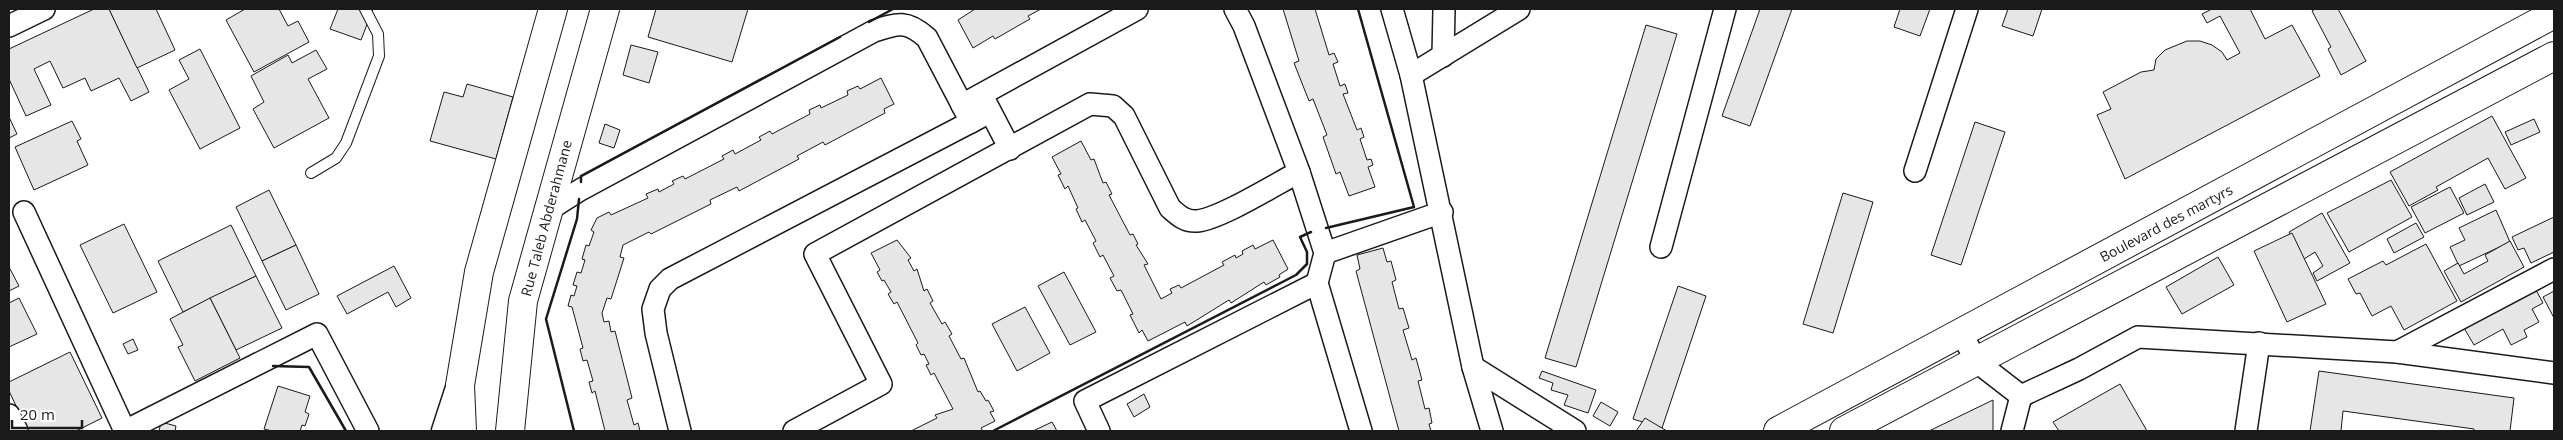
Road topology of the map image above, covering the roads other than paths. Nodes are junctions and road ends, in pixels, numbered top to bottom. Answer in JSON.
{"nodes":[{"id":1,"x":44,"y":9,"type":"edge"},
{"id":2,"x":365,"y":9,"type":"edge"},
{"id":3,"x":553,"y":9,"type":"edge"},
{"id":4,"x":606,"y":9,"type":"edge"},
{"id":5,"x":1137,"y":9,"type":"edge"},
{"id":6,"x":1235,"y":9,"type":"edge"},
{"id":7,"x":1392,"y":9,"type":"edge"},
{"id":8,"x":1444,"y":9,"type":"edge"},
{"id":9,"x":1518,"y":9,"type":"edge"},
{"id":10,"x":1725,"y":9,"type":"edge"},
{"id":11,"x":1967,"y":9,"type":"edge"},
{"id":12,"x":2554,"y":14,"type":"edge"},
{"id":13,"x":9,"y":26,"type":"edge"},
{"id":14,"x":1443,"y":56,"type":"junction"},
{"id":15,"x":2554,"y":56,"type":"edge"},
{"id":16,"x":1411,"y":75,"type":"junction"},
{"id":17,"x":986,"y":104,"type":"junction"},
{"id":18,"x":967,"y":114,"type":"junction"},
{"id":19,"x":1010,"y":149,"type":"junction"},
{"id":20,"x":1915,"y":171,"type":"dead end"},
{"id":21,"x":1299,"y":172,"type":"junction"},
{"id":22,"x":311,"y":173,"type":"dead end"},
{"id":23,"x":547,"y":211,"type":"junction"},
{"id":24,"x":24,"y":212,"type":"dead end"},
{"id":25,"x":1442,"y":212,"type":"junction"},
{"id":26,"x":1661,"y":248,"type":"dead end"},
{"id":27,"x":1325,"y":253,"type":"junction"},
{"id":28,"x":2554,"y":269,"type":"edge"},
{"id":29,"x":1317,"y":283,"type":"junction"},
{"id":30,"x":1960,"y":333,"type":"junction"},
{"id":31,"x":2259,"y":343,"type":"junction"},
{"id":32,"x":2397,"y":352,"type":"junction"},
{"id":33,"x":1978,"y":362,"type":"junction"},
{"id":34,"x":1473,"y":367,"type":"junction"},
{"id":35,"x":2554,"y":372,"type":"edge"},
{"id":36,"x":460,"y":385,"type":"junction"},
{"id":37,"x":2020,"y":396,"type":"junction"},
{"id":38,"x":512,"y":403,"type":"junction"},
{"id":39,"x":9,"y":415,"type":"edge"},
{"id":40,"x":16,"y":431,"type":"edge"},
{"id":41,"x":125,"y":431,"type":"edge"},
{"id":42,"x":368,"y":431,"type":"edge"},
{"id":43,"x":445,"y":431,"type":"edge"},
{"id":44,"x":462,"y":431,"type":"edge"},
{"id":45,"x":510,"y":431,"type":"edge"},
{"id":46,"x":521,"y":431,"type":"edge"},
{"id":47,"x":680,"y":431,"type":"edge"},
{"id":48,"x":794,"y":431,"type":"edge"},
{"id":49,"x":1099,"y":431,"type":"edge"},
{"id":50,"x":1362,"y":431,"type":"edge"},
{"id":51,"x":1492,"y":431,"type":"edge"},
{"id":52,"x":1575,"y":431,"type":"edge"},
{"id":53,"x":1778,"y":431,"type":"edge"},
{"id":54,"x":1844,"y":431,"type":"edge"},
{"id":55,"x":2012,"y":431,"type":"edge"},
{"id":56,"x":2246,"y":431,"type":"edge"}],
"edges":[{"from":1,"to":13,"type":"street"},
{"from":2,"to":22,"type":"lane"},
{"from":3,"to":36,"type":"main road"},
{"from":4,"to":23,"type":"main road","name":"Rue Taleb Abderahmane"},
{"from":5,"to":17,"type":"street"},
{"from":6,"to":21,"type":"street"},
{"from":7,"to":16,"type":"street"},
{"from":8,"to":14,"type":"street"},
{"from":9,"to":14,"type":"street"},
{"from":10,"to":26,"type":"street"},
{"from":11,"to":20,"type":"street"},
{"from":12,"to":30,"type":"main road","name":"Boulevard des martyrs"},
{"from":14,"to":16,"type":"street"},
{"from":15,"to":33,"type":"main road"},
{"from":16,"to":25,"type":"street"},
{"from":17,"to":18,"type":"street"},
{"from":17,"to":19,"type":"street"},
{"from":18,"to":23,"type":"street"},
{"from":18,"to":47,"type":"street"},
{"from":19,"to":21,"type":"street"},
{"from":19,"to":48,"type":"street"},
{"from":21,"to":27,"type":"street"},
{"from":23,"to":38,"type":"main road","name":"Rue Taleb Abderahmane"},
{"from":24,"to":41,"type":"street"},
{"from":25,"to":27,"type":"street"},
{"from":25,"to":34,"type":"street"},
{"from":27,"to":29,"type":"street"},
{"from":28,"to":32,"type":"street"},
{"from":29,"to":49,"type":"street"},
{"from":29,"to":50,"type":"street"},
{"from":30,"to":33,"type":"street"},
{"from":30,"to":53,"type":"main road","name":"Boulevard des martyrs"},
{"from":31,"to":32,"type":"street"},
{"from":31,"to":37,"type":"street"},
{"from":31,"to":56,"type":"street"},
{"from":32,"to":35,"type":"street"},
{"from":33,"to":37,"type":"street"},
{"from":33,"to":54,"type":"main road"},
{"from":34,"to":51,"type":"street"},
{"from":34,"to":52,"type":"street"},
{"from":36,"to":43,"type":"street"},
{"from":36,"to":44,"type":"main road"},
{"from":37,"to":55,"type":"street"},
{"from":38,"to":45,"type":"main road","name":"Rue Taleb Abderahmane"},
{"from":38,"to":46,"type":"lane"},
{"from":39,"to":40,"type":"street"},
{"from":41,"to":42,"type":"street"}]}
